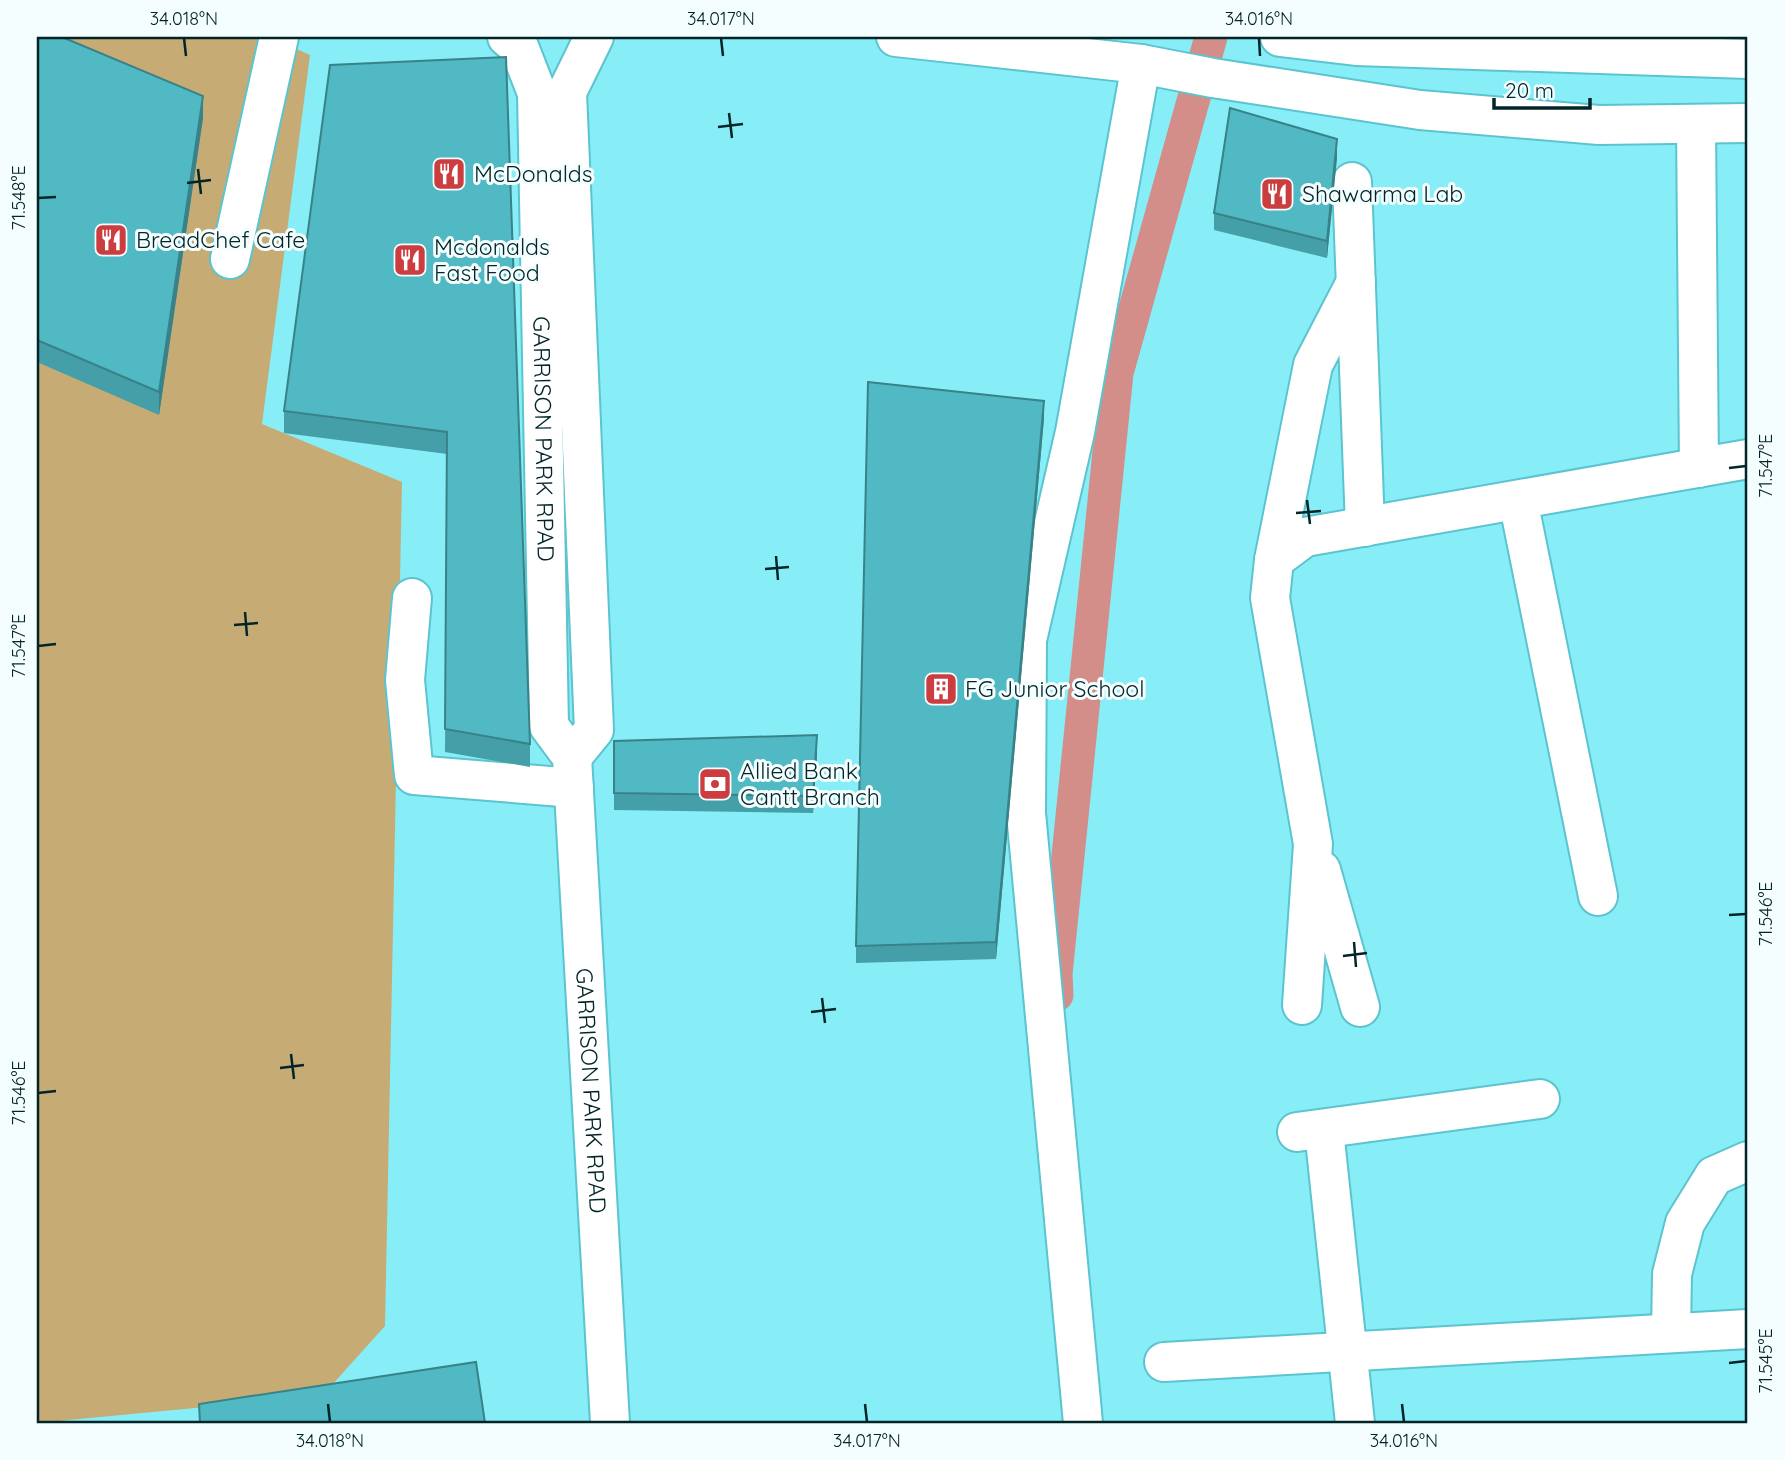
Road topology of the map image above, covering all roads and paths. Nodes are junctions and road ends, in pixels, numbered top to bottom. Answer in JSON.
{"nodes":[{"id":1,"x":279,"y":37,"type":"edge"},
{"id":2,"x":507,"y":37,"type":"edge"},
{"id":3,"x":594,"y":37,"type":"edge"},
{"id":4,"x":896,"y":37,"type":"edge"},
{"id":5,"x":1280,"y":37,"type":"edge"},
{"id":6,"x":1748,"y":59,"type":"edge"},
{"id":7,"x":1152,"y":66,"type":"junction"},
{"id":8,"x":1748,"y":123,"type":"edge"},
{"id":9,"x":1696,"y":124,"type":"junction"},
{"id":10,"x":1352,"y":183,"type":"dead end"},
{"id":11,"x":230,"y":259,"type":"dead end"},
{"id":12,"x":1356,"y":282,"type":"junction"},
{"id":13,"x":1748,"y":459,"type":"edge"},
{"id":14,"x":1699,"y":468,"type":"junction"},
{"id":15,"x":1518,"y":500,"type":"junction"},
{"id":16,"x":1365,"y":527,"type":"junction"},
{"id":17,"x":1274,"y":560,"type":"junction"},
{"id":18,"x":412,"y":598,"type":"dead end"},
{"id":19,"x":573,"y":772,"type":"junction"},
{"id":20,"x":1313,"y":844,"type":"junction"},
{"id":21,"x":1598,"y":897,"type":"dead end"},
{"id":22,"x":1302,"y":1005,"type":"dead end"},
{"id":23,"x":1360,"y":1007,"type":"dead end"},
{"id":24,"x":1540,"y":1099,"type":"dead end"},
{"id":25,"x":1748,"y":1161,"type":"edge"},
{"id":26,"x":1748,"y":1329,"type":"edge"},
{"id":27,"x":1671,"y":1334,"type":"junction"},
{"id":28,"x":1348,"y":1352,"type":"junction"},
{"id":29,"x":1164,"y":1362,"type":"dead end"},
{"id":30,"x":610,"y":1423,"type":"edge"},
{"id":31,"x":1083,"y":1423,"type":"edge"},
{"id":32,"x":1355,"y":1423,"type":"edge"}],
"edges":[{"from":1,"to":11,"type":"street"},
{"from":2,"to":19,"type":"street","name":"GARRISON PARK RPAD"},
{"from":3,"to":19,"type":"street","name":"GARRISON PARK RPAD"},
{"from":4,"to":7,"type":"street"},
{"from":5,"to":6,"type":"street"},
{"from":7,"to":9,"type":"street"},
{"from":7,"to":31,"type":"street"},
{"from":8,"to":9,"type":"street"},
{"from":9,"to":14,"type":"street"},
{"from":10,"to":12,"type":"street"},
{"from":12,"to":16,"type":"street"},
{"from":12,"to":17,"type":"street"},
{"from":13,"to":14,"type":"street"},
{"from":14,"to":15,"type":"street"},
{"from":15,"to":16,"type":"street"},
{"from":15,"to":21,"type":"street"},
{"from":16,"to":17,"type":"street"},
{"from":17,"to":20,"type":"street"},
{"from":18,"to":19,"type":"street"},
{"from":19,"to":30,"type":"street","name":"GARRISON PARK RPAD"},
{"from":20,"to":22,"type":"street"},
{"from":20,"to":23,"type":"street"},
{"from":24,"to":28,"type":"street"},
{"from":25,"to":27,"type":"street"},
{"from":26,"to":27,"type":"street"},
{"from":27,"to":28,"type":"street"},
{"from":28,"to":29,"type":"street"},
{"from":28,"to":32,"type":"street"}]}
